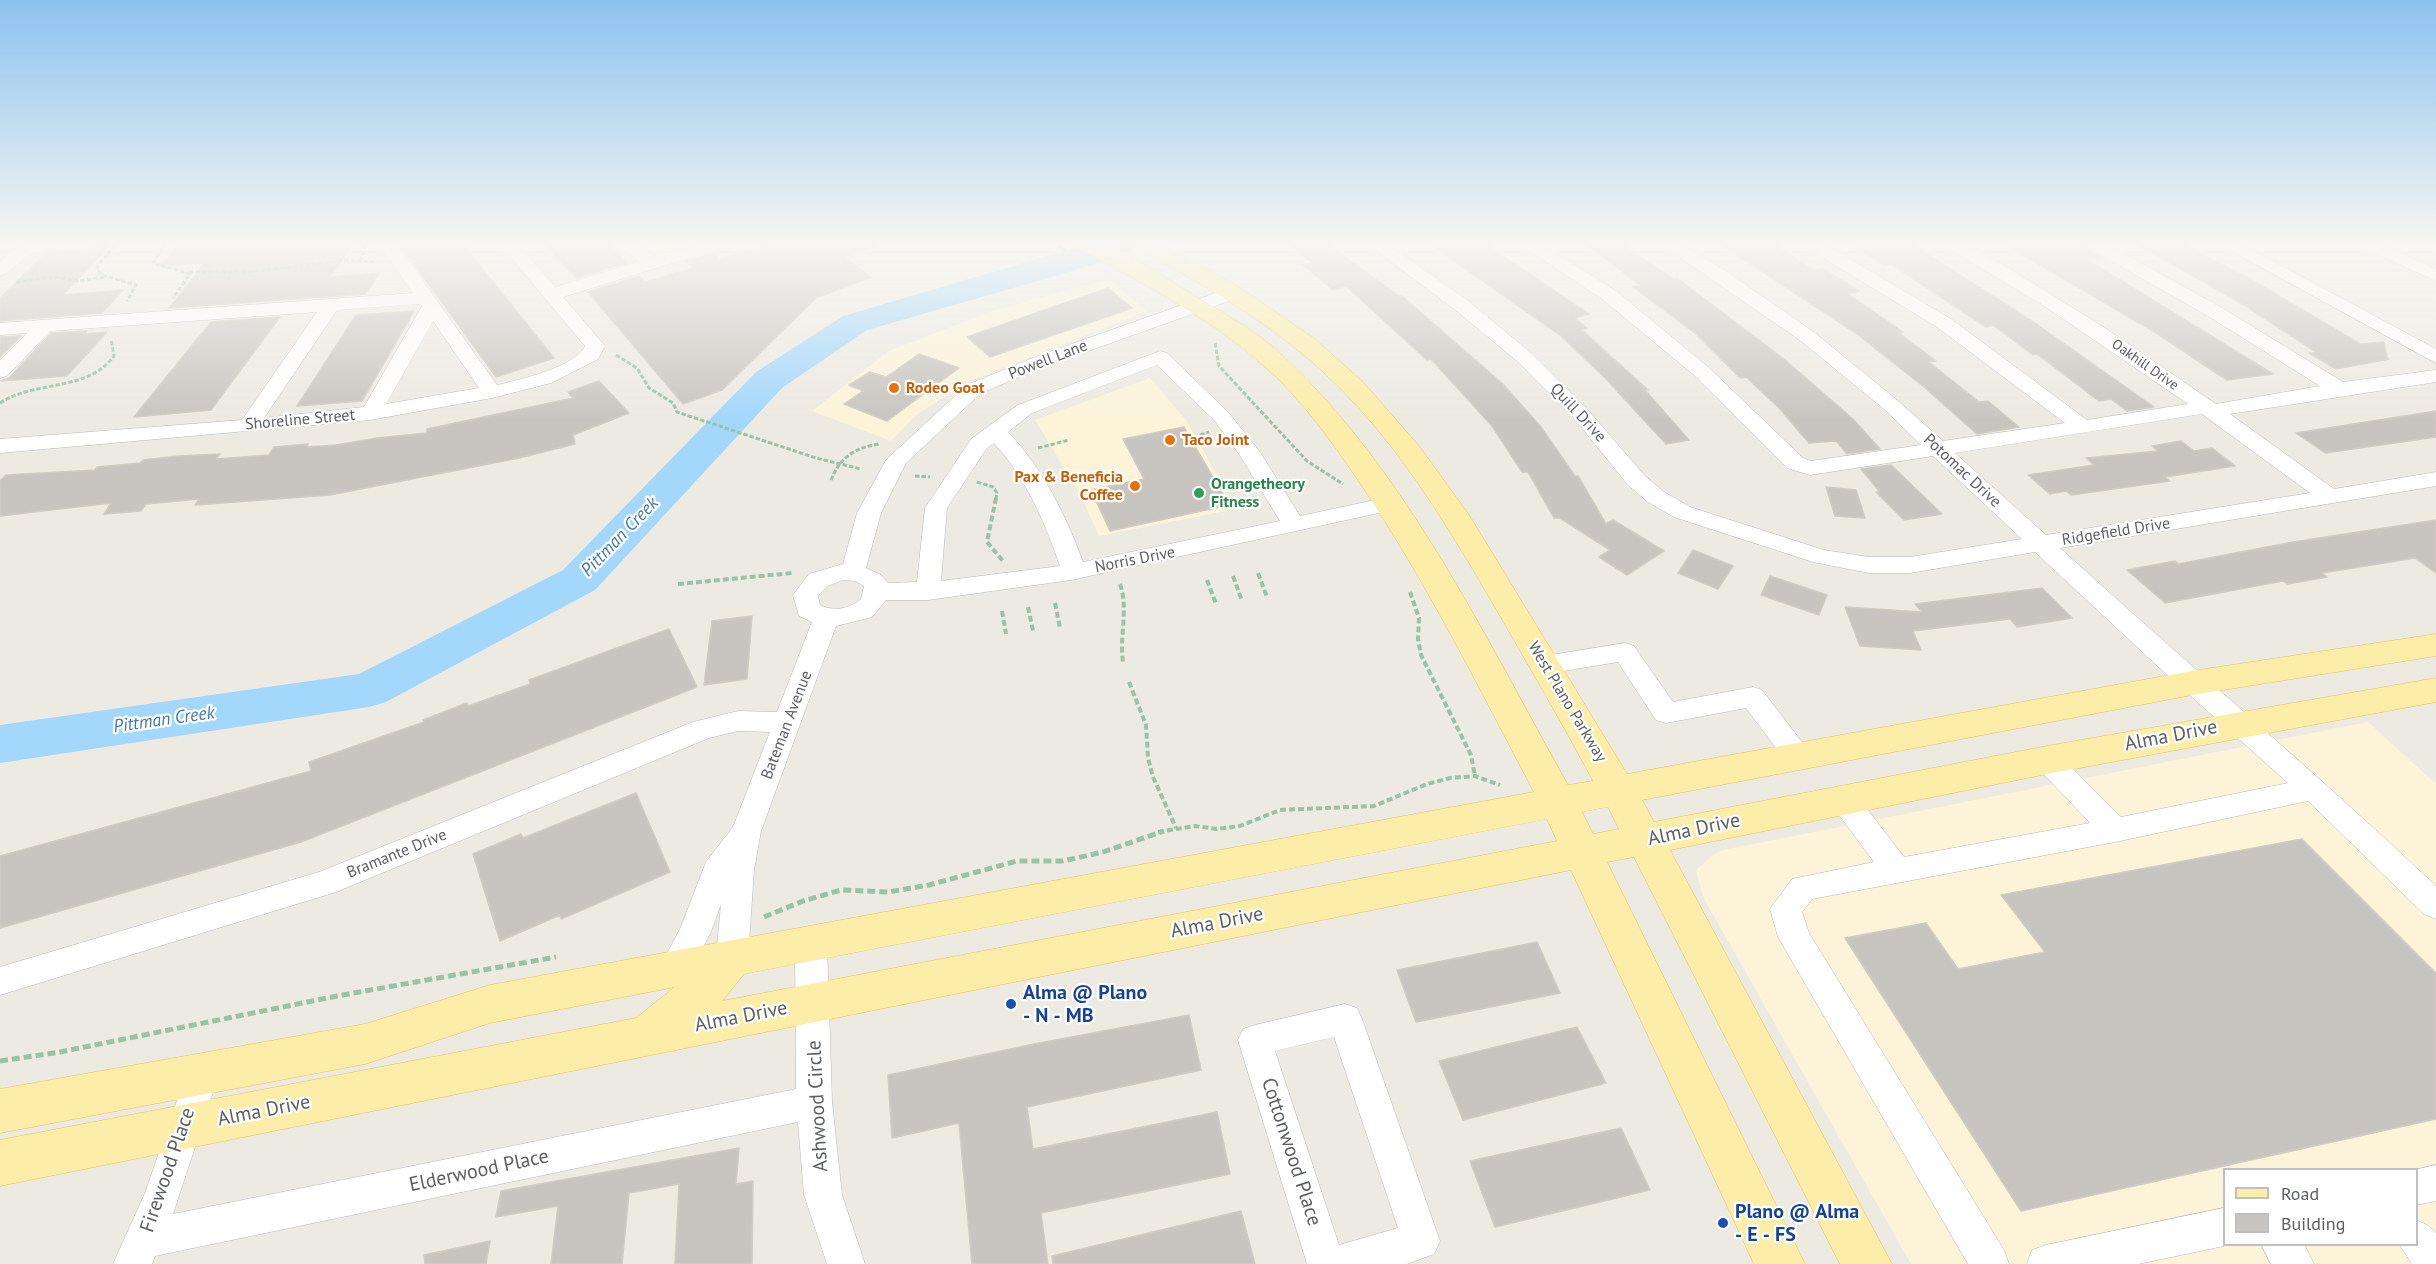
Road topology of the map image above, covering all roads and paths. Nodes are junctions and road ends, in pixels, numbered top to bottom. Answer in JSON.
{"nodes":[{"id":1,"x":126,"y":302,"type":"edge"},
{"id":2,"x":429,"y":302,"type":"junction"},
{"id":3,"x":559,"y":302,"type":"edge"},
{"id":4,"x":1188,"y":302,"type":"edge"},
{"id":5,"x":1209,"y":302,"type":"edge"},
{"id":6,"x":1246,"y":302,"type":"edge"},
{"id":7,"x":1457,"y":302,"type":"edge"},
{"id":8,"x":1618,"y":302,"type":"edge"},
{"id":9,"x":1758,"y":302,"type":"edge"},
{"id":10,"x":1909,"y":302,"type":"edge"},
{"id":11,"x":2050,"y":302,"type":"edge"},
{"id":12,"x":2197,"y":302,"type":"edge"},
{"id":13,"x":2335,"y":302,"type":"edge"},
{"id":14,"x":124,"y":306,"type":"dead end"},
{"id":15,"x":330,"y":306,"type":"junction"},
{"id":16,"x":1196,"y":307,"type":"junction"},
{"id":17,"x":44,"y":326,"type":"junction"},
{"id":18,"x":0,"y":329,"type":"edge"},
{"id":19,"x":1128,"y":331,"type":"junction"},
{"id":20,"x":112,"y":337,"type":"dead end"},
{"id":21,"x":616,"y":355,"type":"dead end"},
{"id":22,"x":1160,"y":357,"type":"junction"},
{"id":23,"x":2436,"y":357,"type":"edge"},
{"id":24,"x":0,"y":372,"type":"edge"},
{"id":25,"x":2436,"y":376,"type":"edge"},
{"id":26,"x":2339,"y":389,"type":"junction"},
{"id":27,"x":492,"y":392,"type":"junction"},
{"id":28,"x":0,"y":403,"type":"edge"},
{"id":29,"x":2209,"y":409,"type":"junction"},
{"id":30,"x":370,"y":414,"type":"junction"},
{"id":31,"x":250,"y":424,"type":"junction"},
{"id":32,"x":2083,"y":428,"type":"junction"},
{"id":33,"x":995,"y":431,"type":"junction"},
{"id":34,"x":1069,"y":440,"type":"dead end"},
{"id":35,"x":880,"y":444,"type":"dead end"},
{"id":36,"x":0,"y":446,"type":"edge"},
{"id":37,"x":1939,"y":449,"type":"junction"},
{"id":38,"x":1030,"y":450,"type":"dead end"},
{"id":39,"x":837,"y":464,"type":"junction"},
{"id":40,"x":861,"y":469,"type":"dead end"},
{"id":41,"x":2436,"y":479,"type":"edge"},
{"id":42,"x":831,"y":480,"type":"dead end"},
{"id":43,"x":974,"y":482,"type":"dead end"},
{"id":44,"x":1439,"y":495,"type":"junction"},
{"id":45,"x":2331,"y":496,"type":"junction"},
{"id":46,"x":1389,"y":504,"type":"junction"},
{"id":47,"x":1293,"y":524,"type":"junction"},
{"id":48,"x":2041,"y":544,"type":"junction"},
{"id":49,"x":1796,"y":550,"type":"joint"},
{"id":50,"x":1003,"y":561,"type":"dead end"},
{"id":51,"x":1074,"y":571,"type":"junction"},
{"id":52,"x":841,"y":573,"type":"junction"},
{"id":53,"x":1258,"y":573,"type":"dead end"},
{"id":54,"x":1233,"y":576,"type":"dead end"},
{"id":55,"x":1207,"y":580,"type":"dead end"},
{"id":56,"x":678,"y":584,"type":"dead end"},
{"id":57,"x":1120,"y":584,"type":"dead end"},
{"id":58,"x":928,"y":591,"type":"junction"},
{"id":59,"x":877,"y":592,"type":"junction"},
{"id":60,"x":1267,"y":597,"type":"dead end"},
{"id":61,"x":1242,"y":601,"type":"dead end"},
{"id":62,"x":1055,"y":603,"type":"dead end"},
{"id":63,"x":1216,"y":604,"type":"dead end"},
{"id":64,"x":1028,"y":607,"type":"dead end"},
{"id":65,"x":1002,"y":611,"type":"dead end"},
{"id":66,"x":826,"y":618,"type":"junction"},
{"id":67,"x":1060,"y":628,"type":"dead end"},
{"id":68,"x":1033,"y":631,"type":"dead end"},
{"id":69,"x":1006,"y":634,"type":"dead end"},
{"id":70,"x":2436,"y":645,"type":"edge"},
{"id":71,"x":1123,"y":662,"type":"dead end"},
{"id":72,"x":1545,"y":665,"type":"junction"},
{"id":73,"x":1129,"y":682,"type":"dead end"},
{"id":74,"x":2192,"y":683,"type":"junction"},
{"id":75,"x":2436,"y":690,"type":"edge"},
{"id":76,"x":788,"y":722,"type":"junction"},
{"id":77,"x":2238,"y":723,"type":"junction"},
{"id":78,"x":1798,"y":757,"type":"junction"},
{"id":79,"x":2047,"y":760,"type":"junction"},
{"id":80,"x":1504,"y":786,"type":"dead end"},
{"id":81,"x":2311,"y":789,"type":"junction"},
{"id":82,"x":1620,"y":791,"type":"junction"},
{"id":83,"x":1844,"y":800,"type":"junction"},
{"id":84,"x":1558,"y":802,"type":"junction"},
{"id":85,"x":1176,"y":828,"type":"junction"},
{"id":86,"x":2115,"y":830,"type":"junction"},
{"id":87,"x":746,"y":831,"type":"junction"},
{"id":88,"x":1645,"y":840,"type":"junction"},
{"id":89,"x":1583,"y":852,"type":"junction"},
{"id":90,"x":1897,"y":870,"type":"junction"},
{"id":91,"x":2436,"y":906,"type":"edge"},
{"id":92,"x":757,"y":920,"type":"dead end"},
{"id":93,"x":811,"y":944,"type":"junction"},
{"id":94,"x":566,"y":955,"type":"dead end"},
{"id":95,"x":732,"y":958,"type":"junction"},
{"id":96,"x":675,"y":969,"type":"junction"},
{"id":97,"x":0,"y":981,"type":"edge"},
{"id":98,"x":813,"y":1002,"type":"junction"},
{"id":99,"x":643,"y":1036,"type":"junction"},
{"id":100,"x":0,"y":1061,"type":"edge"},
{"id":101,"x":202,"y":1074,"type":"junction"},
{"id":102,"x":814,"y":1102,"type":"junction"},
{"id":103,"x":0,"y":1111,"type":"edge"},
{"id":104,"x":183,"y":1127,"type":"junction"},
{"id":105,"x":0,"y":1163,"type":"edge"},
{"id":106,"x":2436,"y":1183,"type":"edge"},
{"id":107,"x":2418,"y":1186,"type":"edge"},
{"id":108,"x":2223,"y":1227,"type":"edge"},
{"id":109,"x":2418,"y":1241,"type":"edge"},
{"id":110,"x":2281,"y":1246,"type":"edge"},
{"id":111,"x":138,"y":1252,"type":"edge"},
{"id":112,"x":2436,"y":1263,"type":"edge"},
{"id":113,"x":846,"y":1264,"type":"edge"},
{"id":114,"x":1326,"y":1264,"type":"edge"},
{"id":115,"x":1338,"y":1264,"type":"edge"},
{"id":116,"x":1780,"y":1264,"type":"edge"},
{"id":117,"x":1868,"y":1264,"type":"edge"},
{"id":118,"x":1990,"y":1264,"type":"edge"},
{"id":119,"x":2046,"y":1264,"type":"edge"},
{"id":120,"x":2295,"y":1264,"type":"edge"}],
"edges":[{"from":1,"to":14,"type":"path"},
{"from":2,"to":15,"type":"street"},
{"from":2,"to":27,"type":"street"},
{"from":2,"to":30,"type":"street"},
{"from":3,"to":27,"type":"street","name":"Shoreline Street"},
{"from":4,"to":16,"type":"main road"},
{"from":5,"to":16,"type":"street","name":"Powell Lane"},
{"from":6,"to":44,"type":"main road","name":"West Plano Parkway"},
{"from":7,"to":49,"type":"street","name":"Quill Drive"},
{"from":8,"to":37,"type":"street"},
{"from":9,"to":37,"type":"street","name":"Potomac Drive"},
{"from":10,"to":32,"type":"street"},
{"from":11,"to":29,"type":"street","name":"Oakhill Drive"},
{"from":12,"to":26,"type":"street"},
{"from":13,"to":23,"type":"street"},
{"from":15,"to":17,"type":"street"},
{"from":15,"to":31,"type":"street"},
{"from":16,"to":19,"type":"street","name":"Powell Lane"},
{"from":16,"to":46,"type":"main road"},
{"from":17,"to":18,"type":"street"},
{"from":17,"to":24,"type":"street"},
{"from":19,"to":22,"type":"street"},
{"from":19,"to":52,"type":"street","name":"Powell Lane"},
{"from":20,"to":28,"type":"path"},
{"from":21,"to":39,"type":"path"},
{"from":22,"to":33,"type":"street"},
{"from":22,"to":47,"type":"street"},
{"from":25,"to":26,"type":"street"},
{"from":26,"to":29,"type":"street"},
{"from":27,"to":30,"type":"street","name":"Shoreline Street"},
{"from":29,"to":32,"type":"street"},
{"from":29,"to":45,"type":"street","name":"Oakhill Drive"},
{"from":30,"to":31,"type":"street","name":"Shoreline Street"},
{"from":31,"to":36,"type":"street","name":"Shoreline Street"},
{"from":32,"to":37,"type":"street"},
{"from":33,"to":51,"type":"street"},
{"from":33,"to":58,"type":"street"},
{"from":34,"to":38,"type":"path"},
{"from":35,"to":39,"type":"path"},
{"from":37,"to":48,"type":"street","name":"Potomac Drive"},
{"from":39,"to":40,"type":"path"},
{"from":39,"to":42,"type":"path"},
{"from":41,"to":45,"type":"street","name":"Ridgefield Drive"},
{"from":43,"to":50,"type":"path"},
{"from":44,"to":46,"type":"main road"},
{"from":44,"to":72,"type":"main road","name":"West Plano Parkway"},
{"from":45,"to":48,"type":"street","name":"Ridgefield Drive"},
{"from":46,"to":47,"type":"street","name":"Norris Drive"},
{"from":46,"to":84,"type":"main road"},
{"from":47,"to":51,"type":"street","name":"Norris Drive"},
{"from":48,"to":49,"type":"street","name":"Ridgefield Drive"},
{"from":48,"to":74,"type":"street","name":"Potomac Drive"},
{"from":51,"to":58,"type":"street","name":"Norris Drive"},
{"from":52,"to":56,"type":"path"},
{"from":52,"to":59,"type":"street"},
{"from":52,"to":66,"type":"street"},
{"from":53,"to":60,"type":"path"},
{"from":54,"to":61,"type":"path"},
{"from":55,"to":63,"type":"path"},
{"from":57,"to":71,"type":"path"},
{"from":58,"to":59,"type":"street","name":"Norris Drive"},
{"from":59,"to":66,"type":"street"},
{"from":62,"to":67,"type":"path"},
{"from":64,"to":68,"type":"path"},
{"from":65,"to":69,"type":"path"},
{"from":66,"to":76,"type":"street","name":"Bateman Avenue"},
{"from":70,"to":74,"type":"main road"},
{"from":72,"to":78,"type":"street"},
{"from":72,"to":82,"type":"main road","name":"West Plano Parkway"},
{"from":73,"to":85,"type":"path"},
{"from":74,"to":77,"type":"street","name":"Potomac Drive"},
{"from":74,"to":78,"type":"main road"},
{"from":75,"to":77,"type":"main road","name":"Alma Drive"},
{"from":76,"to":87,"type":"street","name":"Bateman Avenue"},
{"from":76,"to":97,"type":"street","name":"Bramante Drive"},
{"from":77,"to":79,"type":"main road","name":"Alma Drive"},
{"from":77,"to":81,"type":"street","name":"Potomac Drive"},
{"from":78,"to":82,"type":"main road"},
{"from":79,"to":83,"type":"main road","name":"Alma Drive"},
{"from":79,"to":86,"type":"street"},
{"from":80,"to":85,"type":"path"},
{"from":81,"to":86,"type":"street"},
{"from":81,"to":91,"type":"street","name":"Potomac Drive"},
{"from":82,"to":84,"type":"main road"},
{"from":82,"to":88,"type":"main road","name":"West Plano Parkway"},
{"from":83,"to":88,"type":"main road","name":"Alma Drive"},
{"from":83,"to":90,"type":"street"},
{"from":84,"to":89,"type":"main road"},
{"from":84,"to":93,"type":"main road"},
{"from":85,"to":92,"type":"path"},
{"from":86,"to":90,"type":"street"},
{"from":87,"to":95,"type":"street","name":"Bateman Avenue"},
{"from":87,"to":96,"type":"street","name":"Bateman Avenue"},
{"from":88,"to":89,"type":"main road","name":"Alma Drive"},
{"from":88,"to":117,"type":"main road","name":"West Plano Parkway"},
{"from":89,"to":98,"type":"main road","name":"Alma Drive"},
{"from":89,"to":116,"type":"main road"},
{"from":90,"to":118,"type":"street"},
{"from":93,"to":95,"type":"main road"},
{"from":93,"to":98,"type":"street","name":"Ashwood Circle"},
{"from":94,"to":100,"type":"path"},
{"from":95,"to":96,"type":"main road"},
{"from":95,"to":99,"type":"main road"},
{"from":96,"to":101,"type":"main road"},
{"from":98,"to":99,"type":"main road","name":"Alma Drive"},
{"from":98,"to":102,"type":"street","name":"Ashwood Circle"},
{"from":99,"to":104,"type":"main road","name":"Alma Drive"},
{"from":101,"to":103,"type":"main road"},
{"from":101,"to":104,"type":"street","name":"Firewood Place"},
{"from":102,"to":111,"type":"street","name":"Elderwood Place"},
{"from":102,"to":113,"type":"street","name":"Ashwood Circle"},
{"from":104,"to":105,"type":"main road","name":"Alma Drive"},
{"from":104,"to":111,"type":"street","name":"Firewood Place"},
{"from":106,"to":107,"type":"street"},
{"from":108,"to":119,"type":"street"},
{"from":109,"to":112,"type":"street"},
{"from":110,"to":120,"type":"street"},
{"from":114,"to":115,"type":"street","name":"Cottonwood Place"}]}
